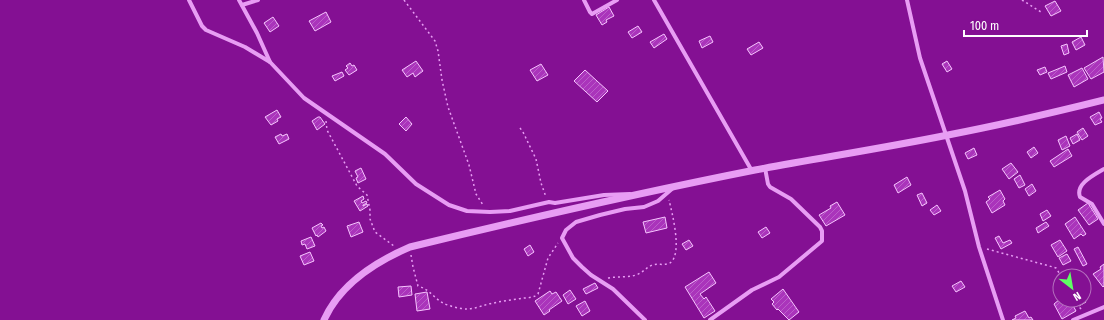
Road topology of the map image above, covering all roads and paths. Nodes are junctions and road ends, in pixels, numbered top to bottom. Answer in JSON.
{"nodes":[{"id":1,"x":189,"y":0,"type":"edge"},
{"id":2,"x":239,"y":0,"type":"edge"},
{"id":3,"x":258,"y":0,"type":"edge"},
{"id":4,"x":404,"y":0,"type":"edge"},
{"id":5,"x":584,"y":0,"type":"edge"},
{"id":6,"x":616,"y":0,"type":"edge"},
{"id":7,"x":654,"y":0,"type":"edge"},
{"id":8,"x":907,"y":0,"type":"edge"},
{"id":9,"x":1022,"y":0,"type":"edge"},
{"id":10,"x":242,"y":6,"type":"junction"},
{"id":11,"x":1041,"y":12,"type":"dead end"},
{"id":12,"x":270,"y":62,"type":"junction"},
{"id":13,"x":1104,"y":100,"type":"edge"},
{"id":14,"x":319,"y":109,"type":"junction"},
{"id":15,"x":520,"y":128,"type":"dead end"},
{"id":16,"x":946,"y":136,"type":"junction"},
{"id":17,"x":766,"y":168,"type":"junction"},
{"id":18,"x":1104,"y":168,"type":"edge"},
{"id":19,"x":752,"y":171,"type":"junction"},
{"id":20,"x":675,"y":187,"type":"junction"},
{"id":21,"x":667,"y":192,"type":"junction"},
{"id":22,"x":639,"y":194,"type":"junction"},
{"id":23,"x":548,"y":202,"type":"junction"},
{"id":24,"x":490,"y":212,"type":"junction"},
{"id":25,"x":1104,"y":224,"type":"edge"},
{"id":26,"x":562,"y":238,"type":"junction"},
{"id":27,"x":979,"y":246,"type":"junction"},
{"id":28,"x":410,"y":248,"type":"junction"},
{"id":29,"x":399,"y":252,"type":"junction"},
{"id":30,"x":1056,"y":268,"type":"edge"},
{"id":31,"x":599,"y":280,"type":"junction"},
{"id":32,"x":1104,"y":307,"type":"edge"},
{"id":33,"x":1079,"y":308,"type":"edge"},
{"id":34,"x":1087,"y":314,"type":"junction"},
{"id":35,"x":324,"y":320,"type":"edge"},
{"id":36,"x":645,"y":320,"type":"edge"},
{"id":37,"x":710,"y":320,"type":"edge"},
{"id":38,"x":1003,"y":320,"type":"edge"},
{"id":39,"x":1073,"y":320,"type":"edge"}],
"edges":[{"from":1,"to":12,"type":"street"},
{"from":2,"to":10,"type":"street"},
{"from":3,"to":10,"type":"street"},
{"from":4,"to":24,"type":"path"},
{"from":5,"to":6,"type":"street"},
{"from":7,"to":19,"type":"street"},
{"from":8,"to":16,"type":"street"},
{"from":9,"to":11,"type":"path"},
{"from":10,"to":12,"type":"street"},
{"from":12,"to":14,"type":"street"},
{"from":13,"to":16,"type":"street"},
{"from":14,"to":24,"type":"street"},
{"from":14,"to":29,"type":"path"},
{"from":15,"to":23,"type":"path"},
{"from":16,"to":17,"type":"street"},
{"from":16,"to":27,"type":"street"},
{"from":17,"to":19,"type":"street"},
{"from":17,"to":37,"type":"street"},
{"from":18,"to":25,"type":"street"},
{"from":19,"to":20,"type":"street"},
{"from":20,"to":21,"type":"street"},
{"from":20,"to":22,"type":"street"},
{"from":21,"to":26,"type":"street"},
{"from":21,"to":31,"type":"path"},
{"from":22,"to":23,"type":"street"},
{"from":22,"to":28,"type":"street"},
{"from":23,"to":24,"type":"street"},
{"from":26,"to":28,"type":"path"},
{"from":26,"to":31,"type":"street"},
{"from":27,"to":30,"type":"path"},
{"from":27,"to":38,"type":"street"},
{"from":28,"to":29,"type":"street"},
{"from":29,"to":35,"type":"street"},
{"from":31,"to":36,"type":"street"},
{"from":32,"to":34,"type":"street"},
{"from":33,"to":34,"type":"path"},
{"from":34,"to":39,"type":"street"}]}
